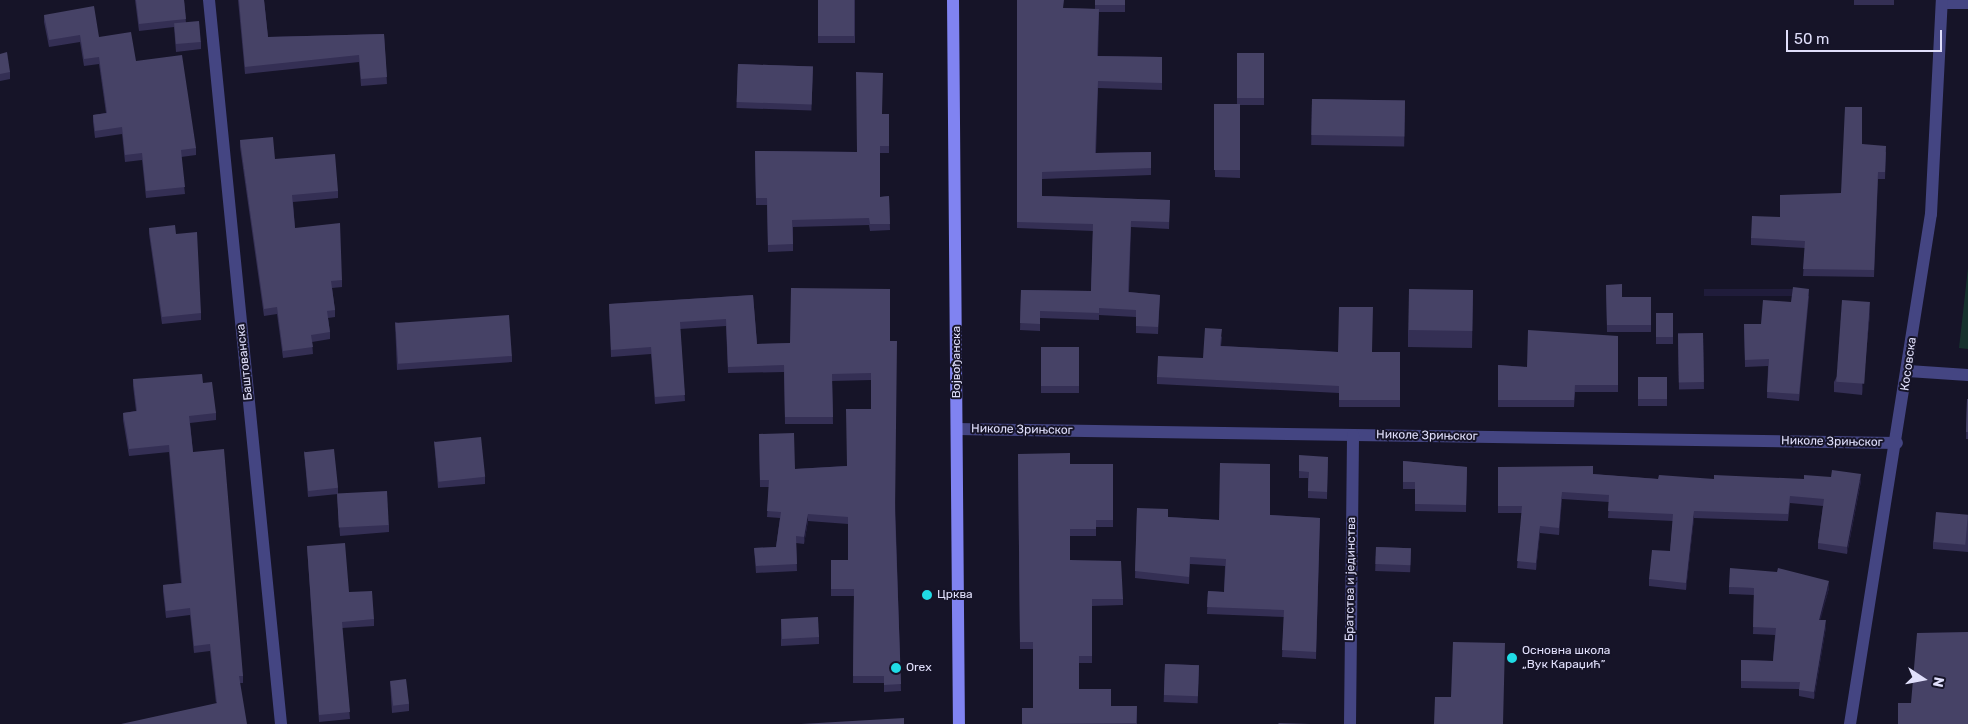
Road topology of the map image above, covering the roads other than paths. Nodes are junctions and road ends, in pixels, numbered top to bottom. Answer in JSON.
{"nodes":[{"id":1,"x":209,"y":0,"type":"edge"},
{"id":2,"x":953,"y":0,"type":"edge"},
{"id":3,"x":1942,"y":1,"type":"edge"},
{"id":4,"x":1968,"y":3,"type":"edge"},
{"id":5,"x":1908,"y":371,"type":"junction"},
{"id":6,"x":1968,"y":375,"type":"edge"},
{"id":7,"x":957,"y":429,"type":"junction"},
{"id":8,"x":1353,"y":435,"type":"junction"},
{"id":9,"x":1897,"y":443,"type":"junction"},
{"id":10,"x":281,"y":724,"type":"edge"},
{"id":11,"x":959,"y":724,"type":"edge"},
{"id":12,"x":1350,"y":724,"type":"edge"},
{"id":13,"x":1850,"y":724,"type":"edge"}],
"edges":[{"from":1,"to":10,"type":"street","name":"Баштованска"},
{"from":2,"to":7,"type":"main road","name":"Војвођанска"},
{"from":3,"to":4,"type":"street"},
{"from":3,"to":5,"type":"street","name":"Косовска"},
{"from":5,"to":6,"type":"street"},
{"from":5,"to":9,"type":"street","name":"Косовска"},
{"from":7,"to":8,"type":"street","name":"Николе Зрињског"},
{"from":7,"to":11,"type":"main road","name":"Војвођанска"},
{"from":8,"to":9,"type":"street","name":"Николе Зрињског"},
{"from":8,"to":12,"type":"street","name":"Братства и јединства"},
{"from":9,"to":13,"type":"street","name":"Косовска"}]}
